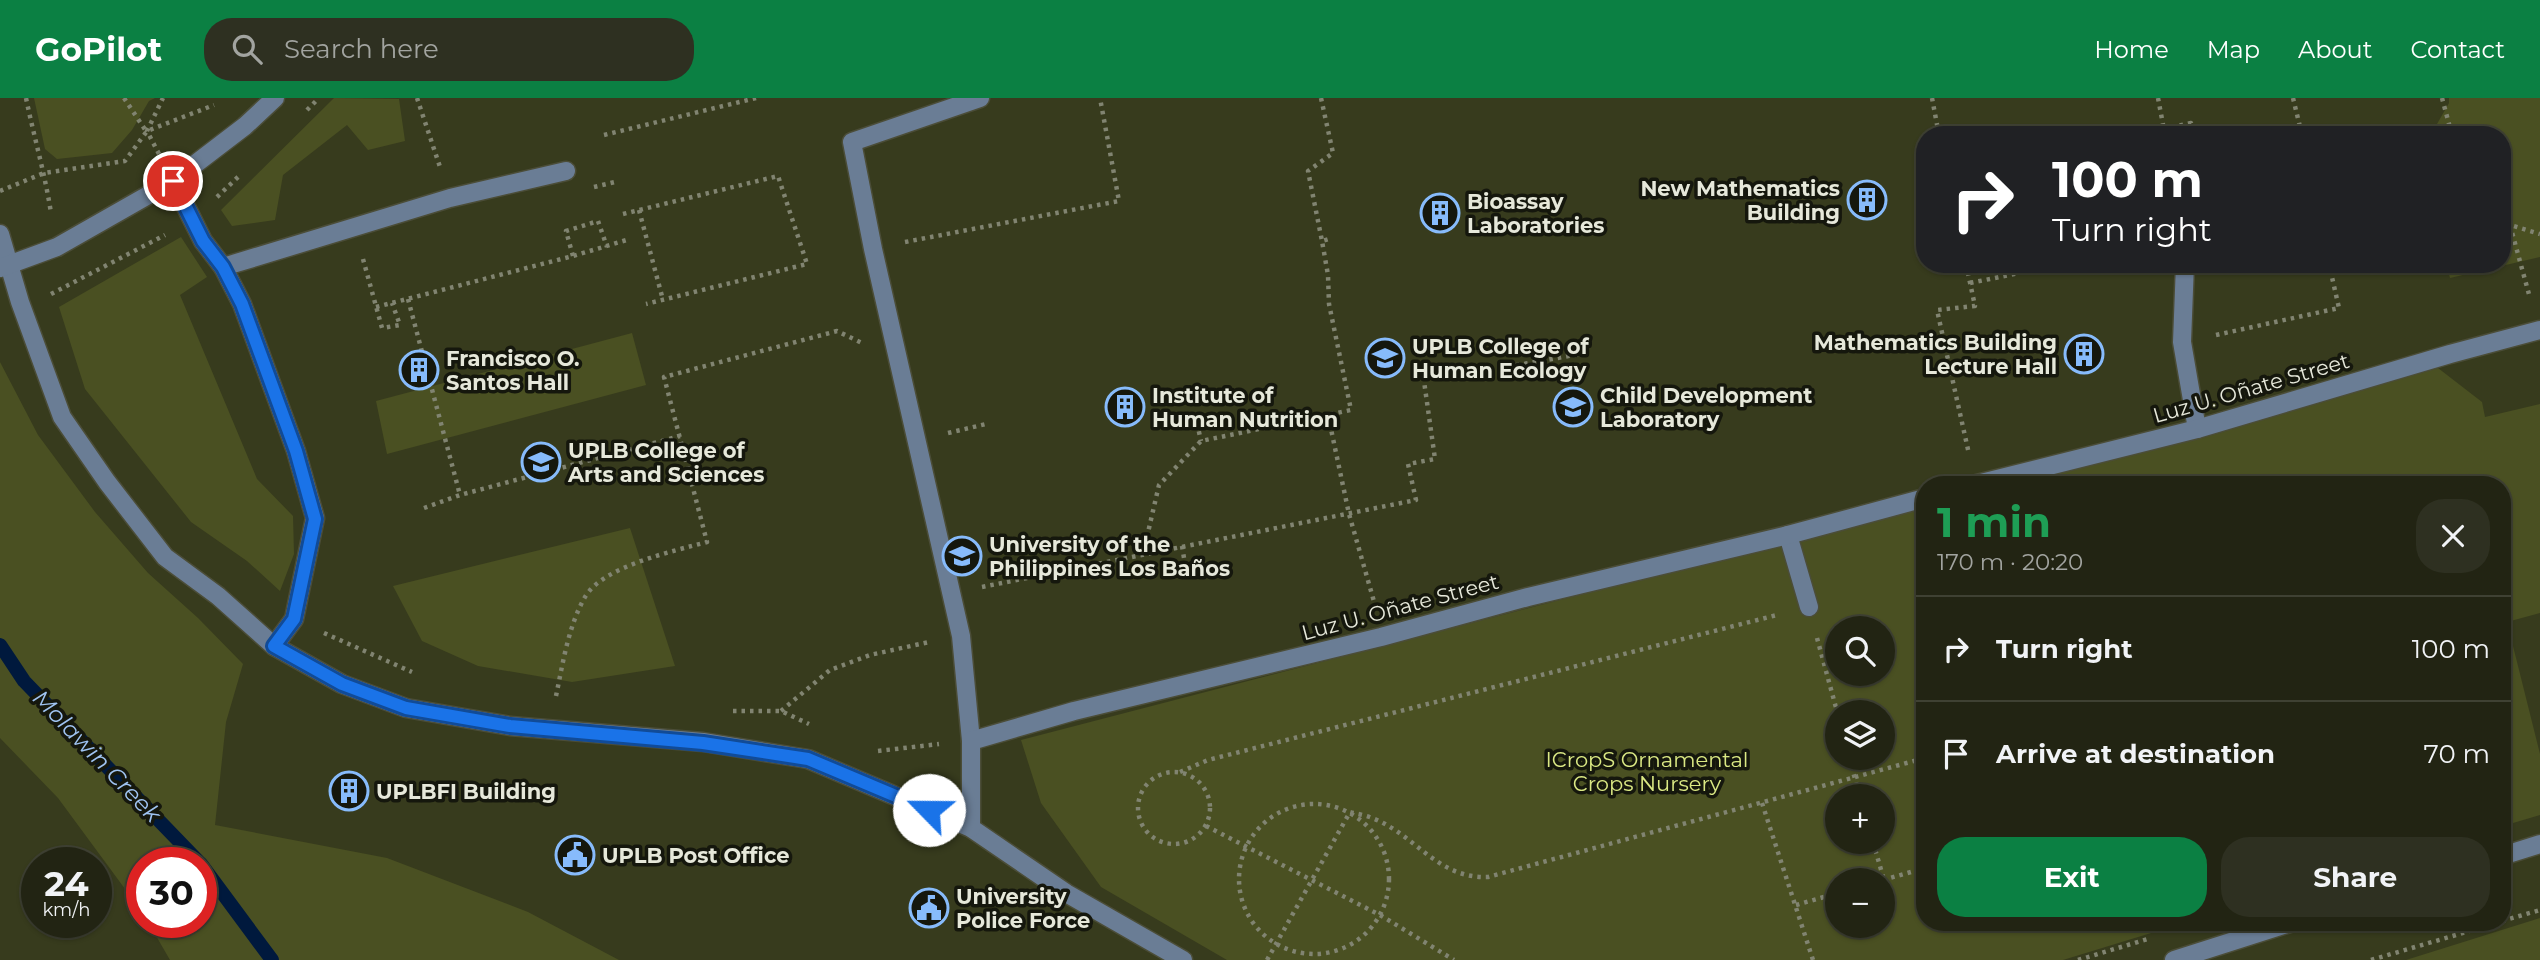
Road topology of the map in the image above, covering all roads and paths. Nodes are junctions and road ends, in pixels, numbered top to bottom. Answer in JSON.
{"nodes":[{"id":1,"x":26,"y":98,"type":"edge"},
{"id":2,"x":124,"y":98,"type":"edge"},
{"id":3,"x":163,"y":98,"type":"edge"},
{"id":4,"x":275,"y":98,"type":"edge"},
{"id":5,"x":416,"y":98,"type":"edge"},
{"id":6,"x":756,"y":98,"type":"edge"},
{"id":7,"x":980,"y":98,"type":"edge"},
{"id":8,"x":1100,"y":98,"type":"edge"},
{"id":9,"x":1321,"y":98,"type":"edge"},
{"id":10,"x":1932,"y":98,"type":"edge"},
{"id":11,"x":2158,"y":98,"type":"edge"},
{"id":12,"x":2293,"y":98,"type":"edge"},
{"id":13,"x":2442,"y":98,"type":"edge"},
{"id":14,"x":219,"y":103,"type":"dead end"},
{"id":15,"x":1937,"y":126,"type":"edge"},
{"id":16,"x":2163,"y":126,"type":"edge"},
{"id":17,"x":2300,"y":126,"type":"edge"},
{"id":18,"x":2450,"y":126,"type":"edge"},
{"id":19,"x":147,"y":131,"type":"junction"},
{"id":20,"x":604,"y":135,"type":"dead end"},
{"id":21,"x":566,"y":171,"type":"dead end"},
{"id":22,"x":44,"y":173,"type":"junction"},
{"id":23,"x":173,"y":181,"type":"junction"},
{"id":24,"x":0,"y":191,"type":"edge"},
{"id":25,"x":450,"y":198,"type":"junction"},
{"id":26,"x":639,"y":210,"type":"junction"},
{"id":27,"x":623,"y":214,"type":"dead end"},
{"id":28,"x":2511,"y":225,"type":"edge"},
{"id":29,"x":354,"y":228,"type":"junction"},
{"id":30,"x":2511,"y":228,"type":"edge"},
{"id":31,"x":0,"y":234,"type":"edge"},
{"id":32,"x":2540,"y":234,"type":"edge"},
{"id":33,"x":630,"y":239,"type":"dead end"},
{"id":34,"x":1329,"y":239,"type":"dead end"},
{"id":35,"x":1322,"y":241,"type":"junction"},
{"id":36,"x":57,"y":247,"type":"junction"},
{"id":37,"x":607,"y":247,"type":"junction"},
{"id":38,"x":873,"y":249,"type":"junction"},
{"id":39,"x":573,"y":256,"type":"junction"},
{"id":40,"x":4,"y":267,"type":"edge"},
{"id":41,"x":223,"y":267,"type":"junction"},
{"id":42,"x":1968,"y":273,"type":"edge"},
{"id":43,"x":2019,"y":273,"type":"edge"},
{"id":44,"x":2185,"y":273,"type":"edge"},
{"id":45,"x":2331,"y":273,"type":"edge"},
{"id":46,"x":1970,"y":283,"type":"junction"},
{"id":47,"x":408,"y":299,"type":"junction"},
{"id":48,"x":663,"y":300,"type":"junction"},
{"id":49,"x":392,"y":303,"type":"junction"},
{"id":50,"x":52,"y":304,"type":"dead end"},
{"id":51,"x":646,"y":304,"type":"dead end"},
{"id":52,"x":376,"y":307,"type":"junction"},
{"id":53,"x":2540,"y":330,"type":"edge"},
{"id":54,"x":2182,"y":342,"type":"junction"},
{"id":55,"x":1586,"y":354,"type":"dead end"},
{"id":56,"x":898,"y":360,"type":"junction"},
{"id":57,"x":1328,"y":415,"type":"junction"},
{"id":58,"x":1197,"y":424,"type":"dead end"},
{"id":59,"x":2197,"y":429,"type":"junction"},
{"id":60,"x":680,"y":436,"type":"junction"},
{"id":61,"x":1201,"y":441,"type":"junction"},
{"id":62,"x":1971,"y":466,"type":"dead end"},
{"id":63,"x":2009,"y":476,"type":"edge"},
{"id":64,"x":460,"y":495,"type":"junction"},
{"id":65,"x":1916,"y":500,"type":"edge"},
{"id":66,"x":424,"y":508,"type":"dead end"},
{"id":67,"x":1349,"y":514,"type":"junction"},
{"id":68,"x":1788,"y":535,"type":"junction"},
{"id":69,"x":1182,"y":546,"type":"junction"},
{"id":70,"x":1143,"y":554,"type":"junction"},
{"id":71,"x":1184,"y":558,"type":"dead end"},
{"id":72,"x":951,"y":594,"type":"junction"},
{"id":73,"x":1809,"y":607,"type":"junction"},
{"id":74,"x":961,"y":636,"type":"junction"},
{"id":75,"x":1381,"y":637,"type":"junction"},
{"id":76,"x":274,"y":646,"type":"junction"},
{"id":77,"x":555,"y":699,"type":"dead end"},
{"id":78,"x":1834,"y":700,"type":"edge"},
{"id":79,"x":781,"y":711,"type":"dead end"},
{"id":80,"x":971,"y":741,"type":"junction"},
{"id":81,"x":1916,"y":761,"type":"edge"},
{"id":82,"x":1852,"y":770,"type":"edge"},
{"id":83,"x":1180,"y":772,"type":"junction"},
{"id":84,"x":1854,"y":778,"type":"junction"},
{"id":85,"x":1856,"y":784,"type":"edge"},
{"id":86,"x":1762,"y":803,"type":"junction"},
{"id":87,"x":1350,"y":812,"type":"junction"},
{"id":88,"x":1206,"y":826,"type":"junction"},
{"id":89,"x":971,"y":828,"type":"junction"},
{"id":90,"x":2540,"y":844,"type":"edge"},
{"id":91,"x":1246,"y":845,"type":"junction"},
{"id":92,"x":2511,"y":853,"type":"edge"},
{"id":93,"x":1916,"y":871,"type":"edge"},
{"id":94,"x":1895,"y":877,"type":"edge"},
{"id":95,"x":1312,"y":880,"type":"junction"},
{"id":96,"x":1825,"y":897,"type":"edge"},
{"id":97,"x":1796,"y":905,"type":"junction"},
{"id":98,"x":2540,"y":911,"type":"edge"},
{"id":99,"x":1380,"y":915,"type":"junction"},
{"id":100,"x":2511,"y":919,"type":"edge"},
{"id":101,"x":2265,"y":931,"type":"edge"},
{"id":102,"x":2470,"y":931,"type":"edge"},
{"id":103,"x":2162,"y":934,"type":"dead end"},
{"id":104,"x":1275,"y":943,"type":"junction"},
{"id":105,"x":1183,"y":960,"type":"edge"},
{"id":106,"x":1267,"y":960,"type":"edge"},
{"id":107,"x":1454,"y":960,"type":"edge"},
{"id":108,"x":1814,"y":960,"type":"edge"},
{"id":109,"x":2078,"y":960,"type":"edge"},
{"id":110,"x":2175,"y":960,"type":"edge"},
{"id":111,"x":2371,"y":960,"type":"edge"}],
"edges":[{"from":1,"to":22,"type":"path"},
{"from":2,"to":19,"type":"path"},
{"from":3,"to":19,"type":"path"},
{"from":4,"to":23,"type":"street"},
{"from":5,"to":25,"type":"path"},
{"from":6,"to":20,"type":"path"},
{"from":7,"to":38,"type":"street"},
{"from":8,"to":38,"type":"path"},
{"from":9,"to":35,"type":"path"},
{"from":10,"to":15,"type":"path"},
{"from":11,"to":16,"type":"path"},
{"from":12,"to":17,"type":"path"},
{"from":13,"to":18,"type":"path"},
{"from":14,"to":19,"type":"path"},
{"from":19,"to":22,"type":"path"},
{"from":19,"to":23,"type":"path"},
{"from":21,"to":25,"type":"street"},
{"from":22,"to":24,"type":"path"},
{"from":22,"to":36,"type":"path"},
{"from":23,"to":36,"type":"street"},
{"from":23,"to":41,"type":"street"},
{"from":25,"to":29,"type":"street"},
{"from":26,"to":27,"type":"path"},
{"from":26,"to":48,"type":"path"},
{"from":26,"to":48,"type":"path"},
{"from":28,"to":32,"type":"path"},
{"from":29,"to":41,"type":"street"},
{"from":29,"to":52,"type":"path"},
{"from":30,"to":53,"type":"path"},
{"from":31,"to":40,"type":"street"},
{"from":33,"to":37,"type":"path"},
{"from":34,"to":35,"type":"path"},
{"from":35,"to":57,"type":"path"},
{"from":36,"to":40,"type":"street"},
{"from":36,"to":50,"type":"path"},
{"from":37,"to":39,"type":"path"},
{"from":37,"to":39,"type":"path"},
{"from":38,"to":56,"type":"street"},
{"from":39,"to":47,"type":"path"},
{"from":40,"to":76,"type":"street"},
{"from":41,"to":76,"type":"street"},
{"from":42,"to":46,"type":"path"},
{"from":43,"to":46,"type":"path"},
{"from":44,"to":54,"type":"street"},
{"from":45,"to":54,"type":"path"},
{"from":46,"to":62,"type":"path"},
{"from":47,"to":49,"type":"path"},
{"from":47,"to":64,"type":"path"},
{"from":48,"to":51,"type":"path"},
{"from":49,"to":52,"type":"path"},
{"from":49,"to":52,"type":"path"},
{"from":53,"to":59,"type":"street","name":"Luz U. Oñate Street"},
{"from":54,"to":59,"type":"street"},
{"from":55,"to":67,"type":"path"},
{"from":56,"to":60,"type":"path"},
{"from":56,"to":72,"type":"street"},
{"from":57,"to":61,"type":"path"},
{"from":57,"to":67,"type":"path"},
{"from":58,"to":61,"type":"path"},
{"from":59,"to":63,"type":"street","name":"Luz U. Oñate Street"},
{"from":60,"to":64,"type":"path"},
{"from":60,"to":77,"type":"path"},
{"from":61,"to":70,"type":"path"},
{"from":64,"to":66,"type":"path"},
{"from":65,"to":68,"type":"street","name":"Luz U. Oñate Street"},
{"from":67,"to":69,"type":"path"},
{"from":67,"to":75,"type":"path"},
{"from":68,"to":73,"type":"street"},
{"from":68,"to":75,"type":"street","name":"Luz U. Oñate Street"},
{"from":69,"to":70,"type":"path"},
{"from":69,"to":71,"type":"path"},
{"from":70,"to":72,"type":"path"},
{"from":72,"to":74,"type":"street"},
{"from":73,"to":78,"type":"path"},
{"from":73,"to":83,"type":"path"},
{"from":74,"to":79,"type":"path"},
{"from":74,"to":80,"type":"street"},
{"from":75,"to":80,"type":"street","name":"Luz U. Oñate Street"},
{"from":76,"to":89,"type":"street"},
{"from":80,"to":89,"type":"street"},
{"from":81,"to":84,"type":"path"},
{"from":82,"to":84,"type":"path"},
{"from":83,"to":88,"type":"path"},
{"from":83,"to":88,"type":"path"},
{"from":84,"to":85,"type":"path"},
{"from":84,"to":86,"type":"path"},
{"from":86,"to":87,"type":"path"},
{"from":86,"to":97,"type":"path"},
{"from":87,"to":91,"type":"path"},
{"from":87,"to":95,"type":"path"},
{"from":87,"to":99,"type":"path"},
{"from":88,"to":91,"type":"path"},
{"from":89,"to":105,"type":"street"},
{"from":90,"to":92,"type":"street"},
{"from":91,"to":95,"type":"path"},
{"from":91,"to":104,"type":"path"},
{"from":93,"to":94,"type":"path"},
{"from":95,"to":99,"type":"path"},
{"from":95,"to":104,"type":"path"},
{"from":96,"to":97,"type":"path"},
{"from":97,"to":108,"type":"path"},
{"from":98,"to":100,"type":"path"},
{"from":99,"to":104,"type":"path"},
{"from":99,"to":107,"type":"path"},
{"from":101,"to":110,"type":"street"},
{"from":102,"to":111,"type":"path"},
{"from":103,"to":109,"type":"path"},
{"from":104,"to":106,"type":"path"}]}
